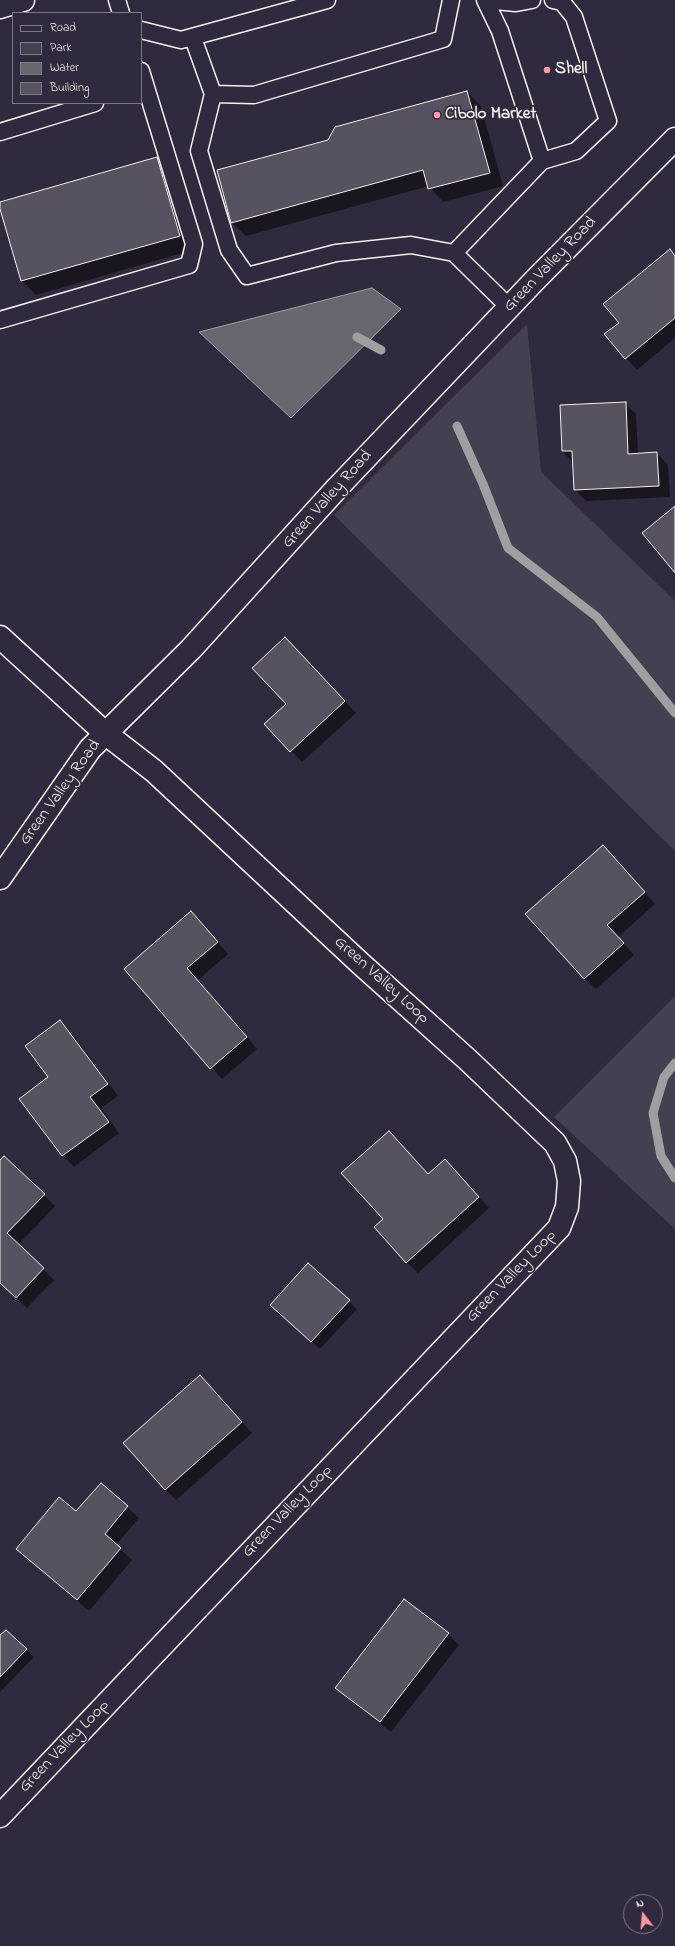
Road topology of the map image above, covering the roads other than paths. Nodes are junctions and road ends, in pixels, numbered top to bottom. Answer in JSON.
{"nodes":[{"id":1,"x":23,"y":0,"type":"edge"},
{"id":2,"x":117,"y":0,"type":"edge"},
{"id":3,"x":328,"y":0,"type":"edge"},
{"id":4,"x":451,"y":0,"type":"edge"},
{"id":5,"x":485,"y":0,"type":"edge"},
{"id":6,"x":532,"y":0,"type":"edge"},
{"id":7,"x":553,"y":0,"type":"edge"},
{"id":8,"x":0,"y":7,"type":"edge"},
{"id":9,"x":121,"y":12,"type":"edge"},
{"id":10,"x":142,"y":30,"type":"edge"},
{"id":11,"x":193,"y":38,"type":"junction"},
{"id":12,"x":143,"y":88,"type":"edge"},
{"id":13,"x":213,"y":94,"type":"junction"},
{"id":14,"x":92,"y":104,"type":"edge"},
{"id":15,"x":0,"y":132,"type":"edge"},
{"id":16,"x":675,"y":139,"type":"edge"},
{"id":17,"x":542,"y":161,"type":"junction"},
{"id":18,"x":454,"y":253,"type":"junction"},
{"id":19,"x":509,"y":307,"type":"junction"},
{"id":20,"x":0,"y":320,"type":"edge"},
{"id":21,"x":0,"y":637,"type":"edge"},
{"id":22,"x":105,"y":733,"type":"junction"},
{"id":23,"x":0,"y":878,"type":"edge"},
{"id":24,"x":0,"y":1816,"type":"edge"}],
"edges":[{"from":1,"to":8,"type":"street"},
{"from":2,"to":9,"type":"lane"},
{"from":3,"to":11,"type":"lane"},
{"from":4,"to":13,"type":"lane"},
{"from":5,"to":6,"type":"lane"},
{"from":5,"to":17,"type":"lane"},
{"from":7,"to":17,"type":"lane"},
{"from":10,"to":11,"type":"lane"},
{"from":11,"to":13,"type":"lane"},
{"from":12,"to":20,"type":"lane"},
{"from":13,"to":18,"type":"lane"},
{"from":14,"to":15,"type":"lane"},
{"from":16,"to":19,"type":"street","name":"Green Valley Road"},
{"from":17,"to":18,"type":"lane"},
{"from":18,"to":19,"type":"lane"},
{"from":19,"to":22,"type":"street","name":"Green Valley Road"},
{"from":21,"to":22,"type":"street","name":"Green Valley Loop"},
{"from":22,"to":23,"type":"street","name":"Green Valley Road"},
{"from":22,"to":24,"type":"street","name":"Green Valley Loop"}]}
